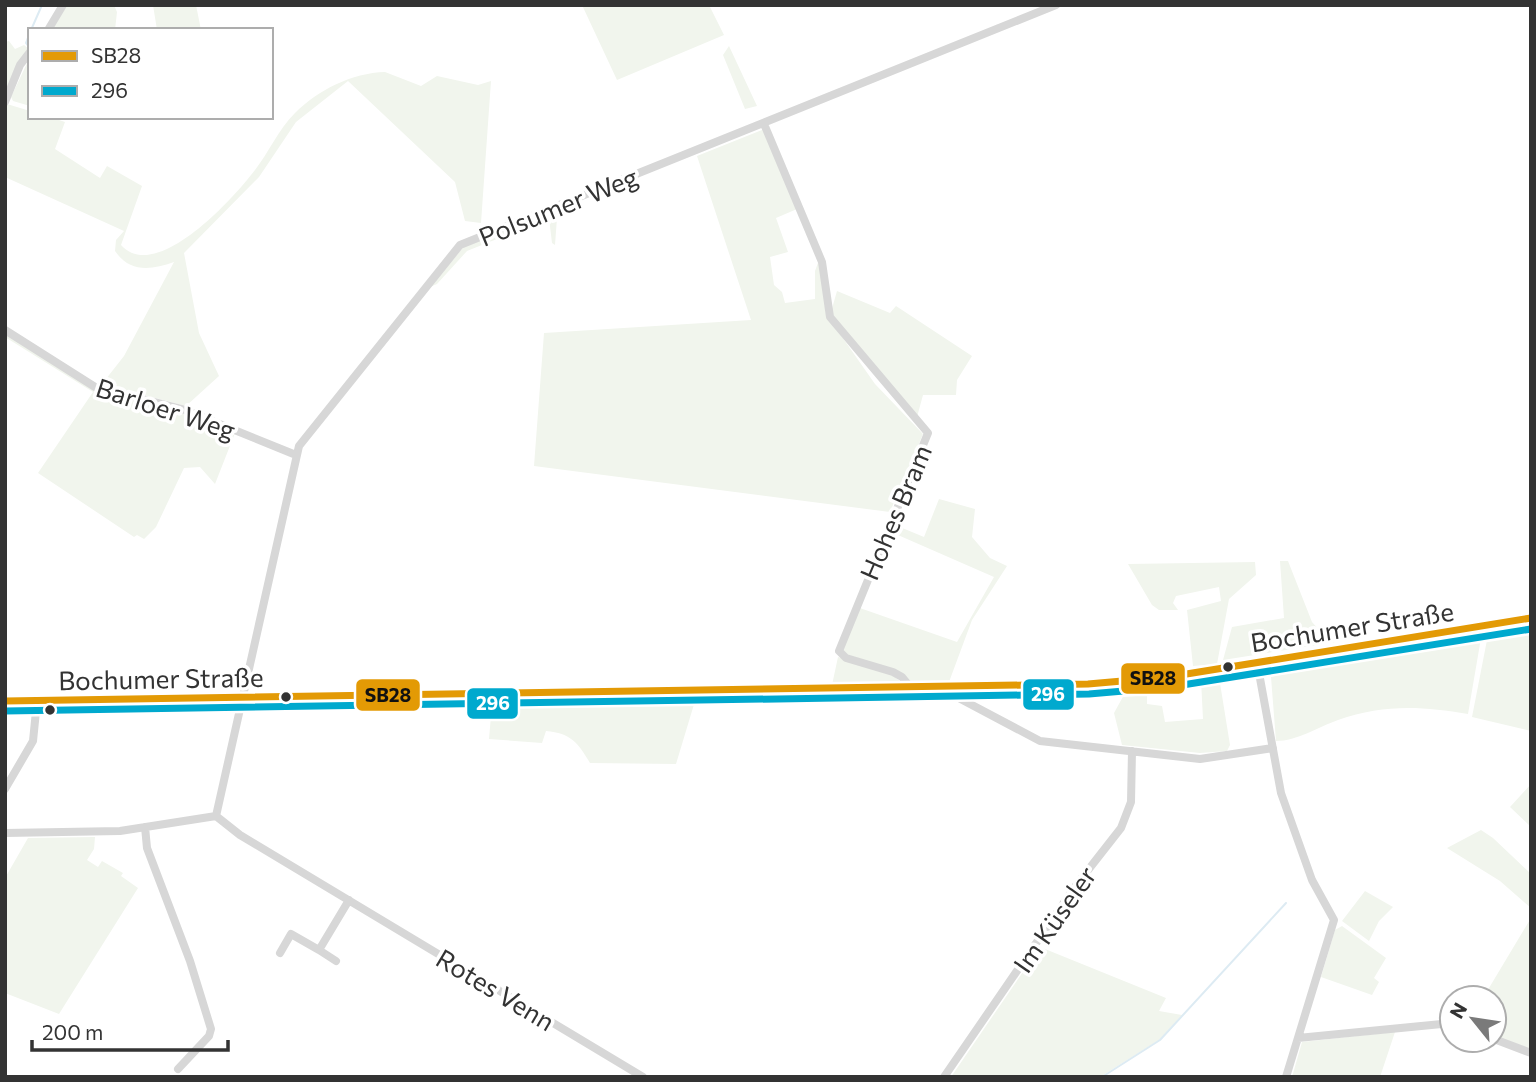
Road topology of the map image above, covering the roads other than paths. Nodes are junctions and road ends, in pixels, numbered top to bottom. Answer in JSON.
{"nodes":[{"id":1,"x":63,"y":5,"type":"edge"},
{"id":2,"x":1056,"y":5,"type":"edge"},
{"id":3,"x":49,"y":28,"type":"edge"},
{"id":4,"x":28,"y":55,"type":"edge"},
{"id":5,"x":5,"y":102,"type":"edge"},
{"id":6,"x":764,"y":124,"type":"junction"},
{"id":7,"x":5,"y":330,"type":"edge"},
{"id":8,"x":296,"y":455,"type":"junction"},
{"id":9,"x":1531,"y":618,"type":"edge"},
{"id":10,"x":1257,"y":662,"type":"junction"},
{"id":11,"x":938,"y":687,"type":"junction"},
{"id":12,"x":911,"y":688,"type":"junction"},
{"id":13,"x":242,"y":698,"type":"junction"},
{"id":14,"x":5,"y":701,"type":"edge"},
{"id":15,"x":37,"y":701,"type":"junction"},
{"id":16,"x":1273,"y":748,"type":"junction"},
{"id":17,"x":1132,"y":751,"type":"junction"},
{"id":18,"x":5,"y":789,"type":"edge"},
{"id":19,"x":216,"y":816,"type":"junction"},
{"id":20,"x":145,"y":827,"type":"junction"},
{"id":21,"x":5,"y":833,"type":"edge"},
{"id":22,"x":349,"y":900,"type":"junction"},
{"id":23,"x":318,"y":950,"type":"junction"},
{"id":24,"x":280,"y":953,"type":"dead end"},
{"id":25,"x":336,"y":961,"type":"dead end"},
{"id":26,"x":1438,"y":1024,"type":"edge"},
{"id":27,"x":1298,"y":1038,"type":"junction"},
{"id":28,"x":1508,"y":1044,"type":"edge"},
{"id":29,"x":1531,"y":1053,"type":"edge"},
{"id":30,"x":178,"y":1069,"type":"dead end"},
{"id":31,"x":643,"y":1077,"type":"edge"},
{"id":32,"x":944,"y":1077,"type":"edge"},
{"id":33,"x":1286,"y":1077,"type":"edge"}],
"edges":[{"from":1,"to":3,"type":"street"},
{"from":2,"to":6,"type":"street","name":"Polsumer Weg"},
{"from":4,"to":5,"type":"street"},
{"from":6,"to":8,"type":"street","name":"Polsumer Weg"},
{"from":6,"to":12,"type":"street","name":"Hohes Bram"},
{"from":7,"to":8,"type":"street","name":"Barloer Weg"},
{"from":8,"to":13,"type":"street","name":"Polsumer Weg"},
{"from":9,"to":10,"type":"main road","name":"Bochumer Straße"},
{"from":10,"to":11,"type":"main road","name":"Bochumer Straße"},
{"from":10,"to":16,"type":"street"},
{"from":11,"to":12,"type":"main road","name":"Bochumer Straße"},
{"from":11,"to":17,"type":"street"},
{"from":12,"to":13,"type":"main road","name":"Bochumer Straße"},
{"from":13,"to":15,"type":"main road","name":"Bochumer Straße"},
{"from":13,"to":19,"type":"street","name":"Polsumer Weg"},
{"from":14,"to":15,"type":"main road","name":"Bochumer Straße"},
{"from":15,"to":18,"type":"street"},
{"from":16,"to":17,"type":"street"},
{"from":16,"to":27,"type":"street"},
{"from":17,"to":32,"type":"street","name":"Im Küseler"},
{"from":19,"to":20,"type":"street"},
{"from":19,"to":22,"type":"street","name":"Rotes Venn"},
{"from":20,"to":21,"type":"street"},
{"from":20,"to":30,"type":"street"},
{"from":22,"to":23,"type":"street"},
{"from":22,"to":31,"type":"street","name":"Rotes Venn"},
{"from":23,"to":24,"type":"street"},
{"from":23,"to":25,"type":"street"},
{"from":26,"to":27,"type":"street"},
{"from":27,"to":33,"type":"street"},
{"from":28,"to":29,"type":"street"}]}
